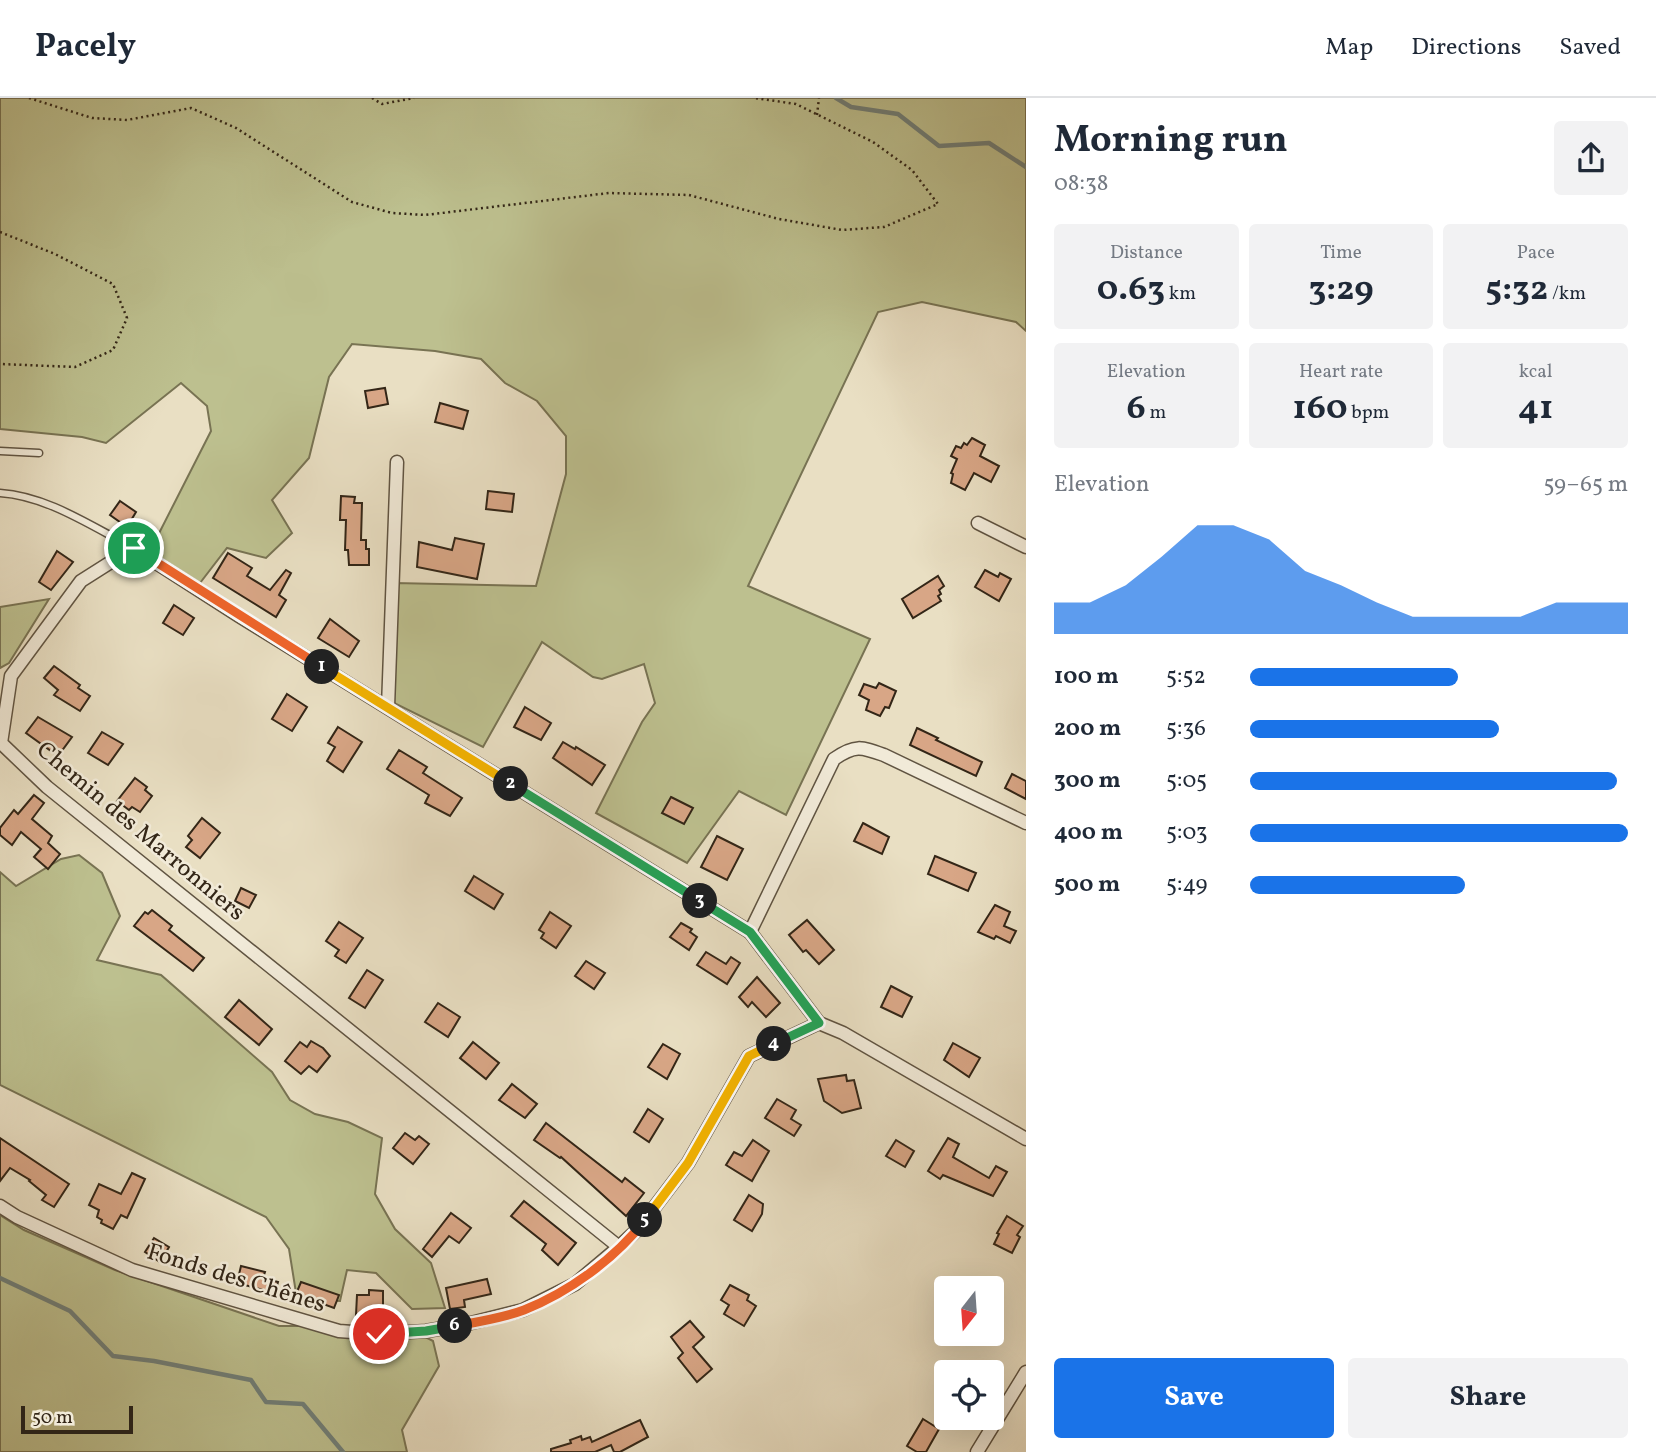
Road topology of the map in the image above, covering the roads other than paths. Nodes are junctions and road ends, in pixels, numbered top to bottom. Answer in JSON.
{"nodes":[{"id":1,"x":0,"y":452,"type":"edge"},
{"id":2,"x":39,"y":453,"type":"dead end"},
{"id":3,"x":397,"y":462,"type":"dead end"},
{"id":4,"x":0,"y":493,"type":"edge"},
{"id":5,"x":978,"y":523,"type":"dead end"},
{"id":6,"x":1026,"y":547,"type":"edge"},
{"id":7,"x":134,"y":548,"type":"junction"},
{"id":8,"x":388,"y":707,"type":"junction"},
{"id":9,"x":1026,"y":823,"type":"edge"},
{"id":10,"x":750,"y":932,"type":"junction"},
{"id":11,"x":819,"y":1023,"type":"junction"},
{"id":12,"x":1026,"y":1139,"type":"edge"},
{"id":13,"x":0,"y":1206,"type":"edge"},
{"id":14,"x":619,"y":1247,"type":"junction"},
{"id":15,"x":1026,"y":1371,"type":"edge"},
{"id":16,"x":977,"y":1452,"type":"edge"}],
"edges":[{"from":1,"to":2,"type":"lane"},
{"from":3,"to":8,"type":"street"},
{"from":4,"to":7,"type":"lane"},
{"from":5,"to":6,"type":"street"},
{"from":7,"to":8,"type":"street"},
{"from":7,"to":14,"type":"street","name":"Chemin des Marronniers"},
{"from":8,"to":10,"type":"street"},
{"from":9,"to":10,"type":"street"},
{"from":10,"to":11,"type":"street"},
{"from":11,"to":12,"type":"street"},
{"from":11,"to":14,"type":"street","name":"Fonds des Chênes"},
{"from":13,"to":14,"type":"street","name":"Fonds des Chênes"},
{"from":15,"to":16,"type":"street"}]}
